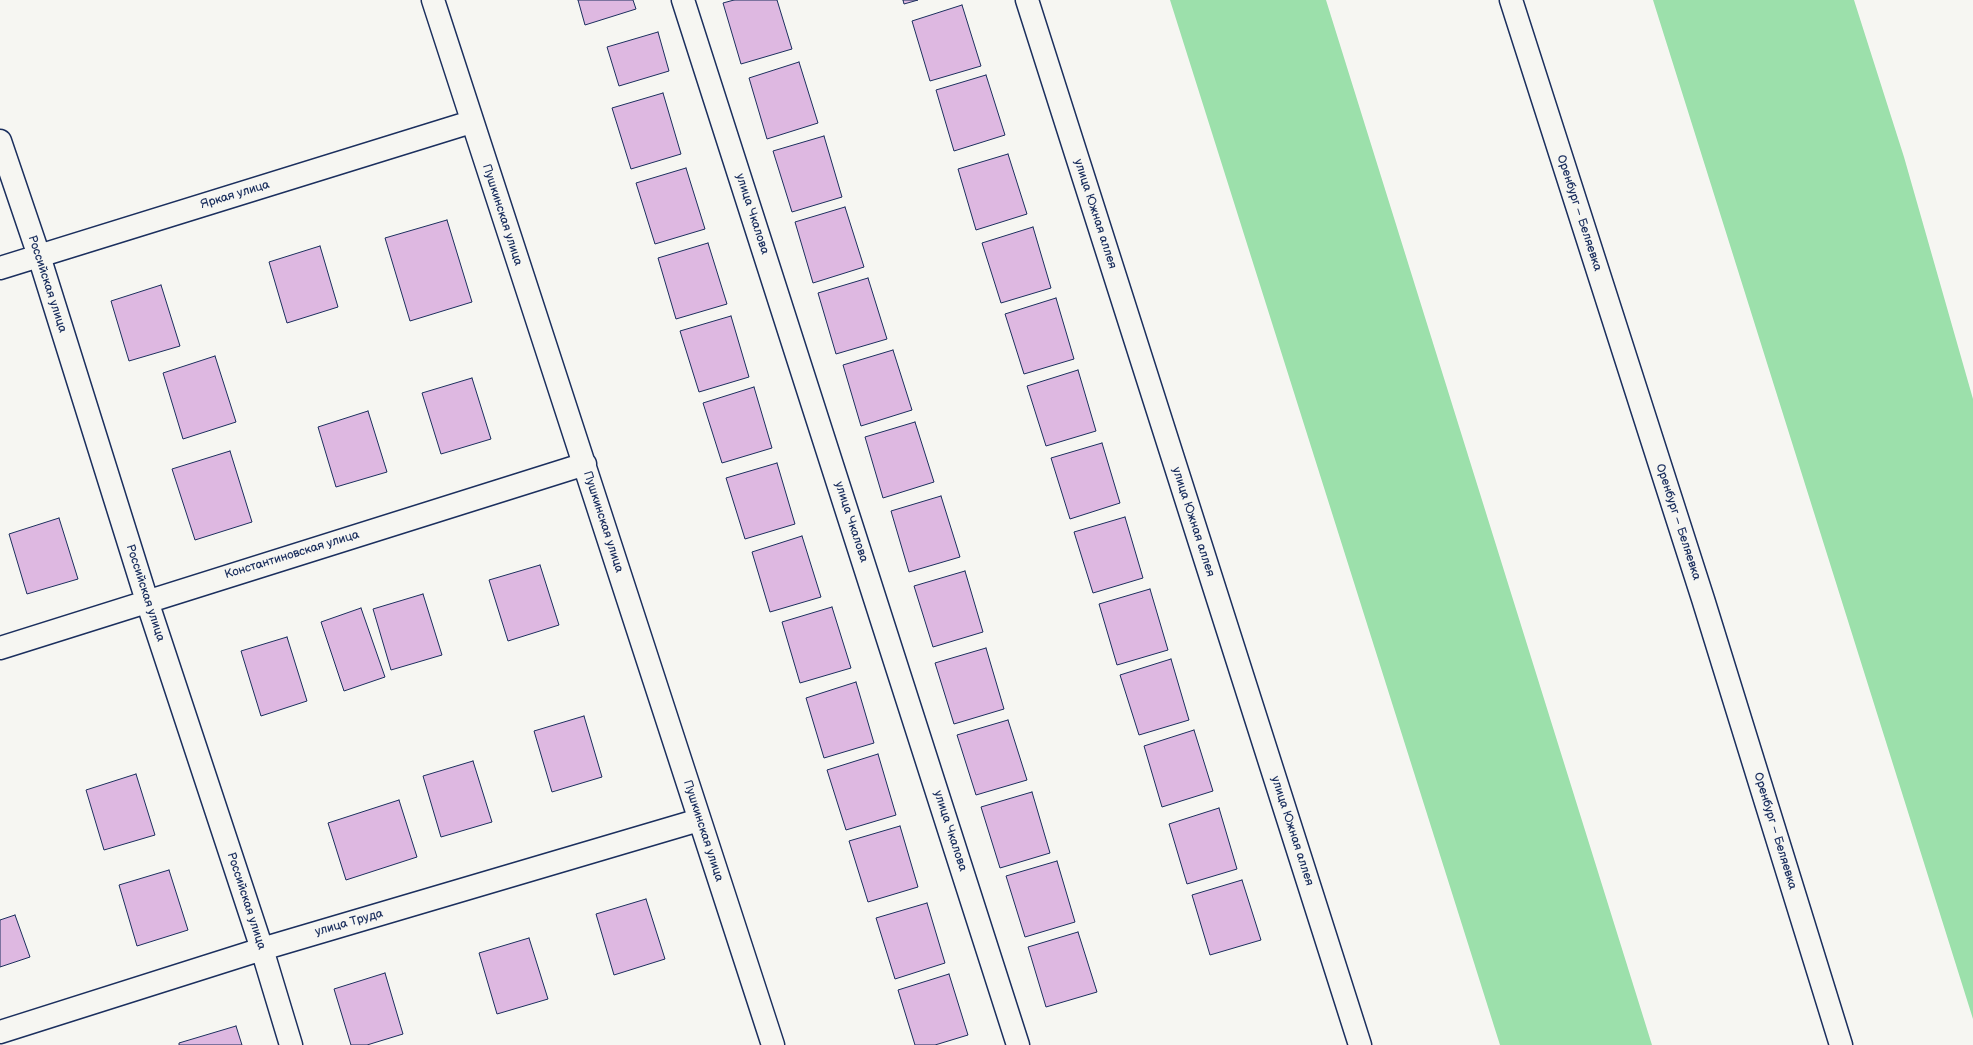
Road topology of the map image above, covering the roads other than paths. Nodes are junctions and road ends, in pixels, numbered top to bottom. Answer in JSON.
{"nodes":[{"id":1,"x":432,"y":0,"type":"edge"},
{"id":2,"x":684,"y":0,"type":"edge"},
{"id":3,"x":1027,"y":0,"type":"edge"},
{"id":4,"x":1511,"y":0,"type":"edge"},
{"id":5,"x":471,"y":122,"type":"junction"},
{"id":6,"x":0,"y":142,"type":"edge"},
{"id":7,"x":39,"y":256,"type":"junction"},
{"id":8,"x":0,"y":268,"type":"edge"},
{"id":9,"x":585,"y":464,"type":"junction"},
{"id":10,"x":147,"y":601,"type":"junction"},
{"id":11,"x":0,"y":648,"type":"edge"},
{"id":12,"x":699,"y":820,"type":"junction"},
{"id":13,"x":262,"y":948,"type":"junction"},
{"id":14,"x":0,"y":1032,"type":"edge"},
{"id":15,"x":291,"y":1045,"type":"edge"},
{"id":16,"x":773,"y":1045,"type":"edge"},
{"id":17,"x":1018,"y":1045,"type":"edge"},
{"id":18,"x":1360,"y":1045,"type":"edge"},
{"id":19,"x":1841,"y":1045,"type":"edge"}],
"edges":[{"from":1,"to":5,"type":"street","name":"Пушкинская улица"},
{"from":2,"to":17,"type":"street","name":"улица Чкалова"},
{"from":3,"to":18,"type":"street","name":"улица Южная аллея"},
{"from":4,"to":19,"type":"street","name":"Оренбург – Беляевка"},
{"from":5,"to":7,"type":"street","name":"Яркая улица"},
{"from":5,"to":9,"type":"street","name":"Пушкинская улица"},
{"from":6,"to":7,"type":"street","name":"Российская улица"},
{"from":7,"to":8,"type":"street","name":"Яркая улица"},
{"from":7,"to":10,"type":"street","name":"Российская улица"},
{"from":9,"to":10,"type":"street","name":"Константиновская улица"},
{"from":9,"to":12,"type":"street","name":"Пушкинская улица"},
{"from":10,"to":11,"type":"street","name":"Константиновская улица"},
{"from":10,"to":13,"type":"street","name":"Российская улица"},
{"from":12,"to":13,"type":"street","name":"улица Труда"},
{"from":12,"to":16,"type":"street","name":"Пушкинская улица"},
{"from":13,"to":14,"type":"street","name":"улица Труда"},
{"from":13,"to":15,"type":"street","name":"Российская улица"}]}
